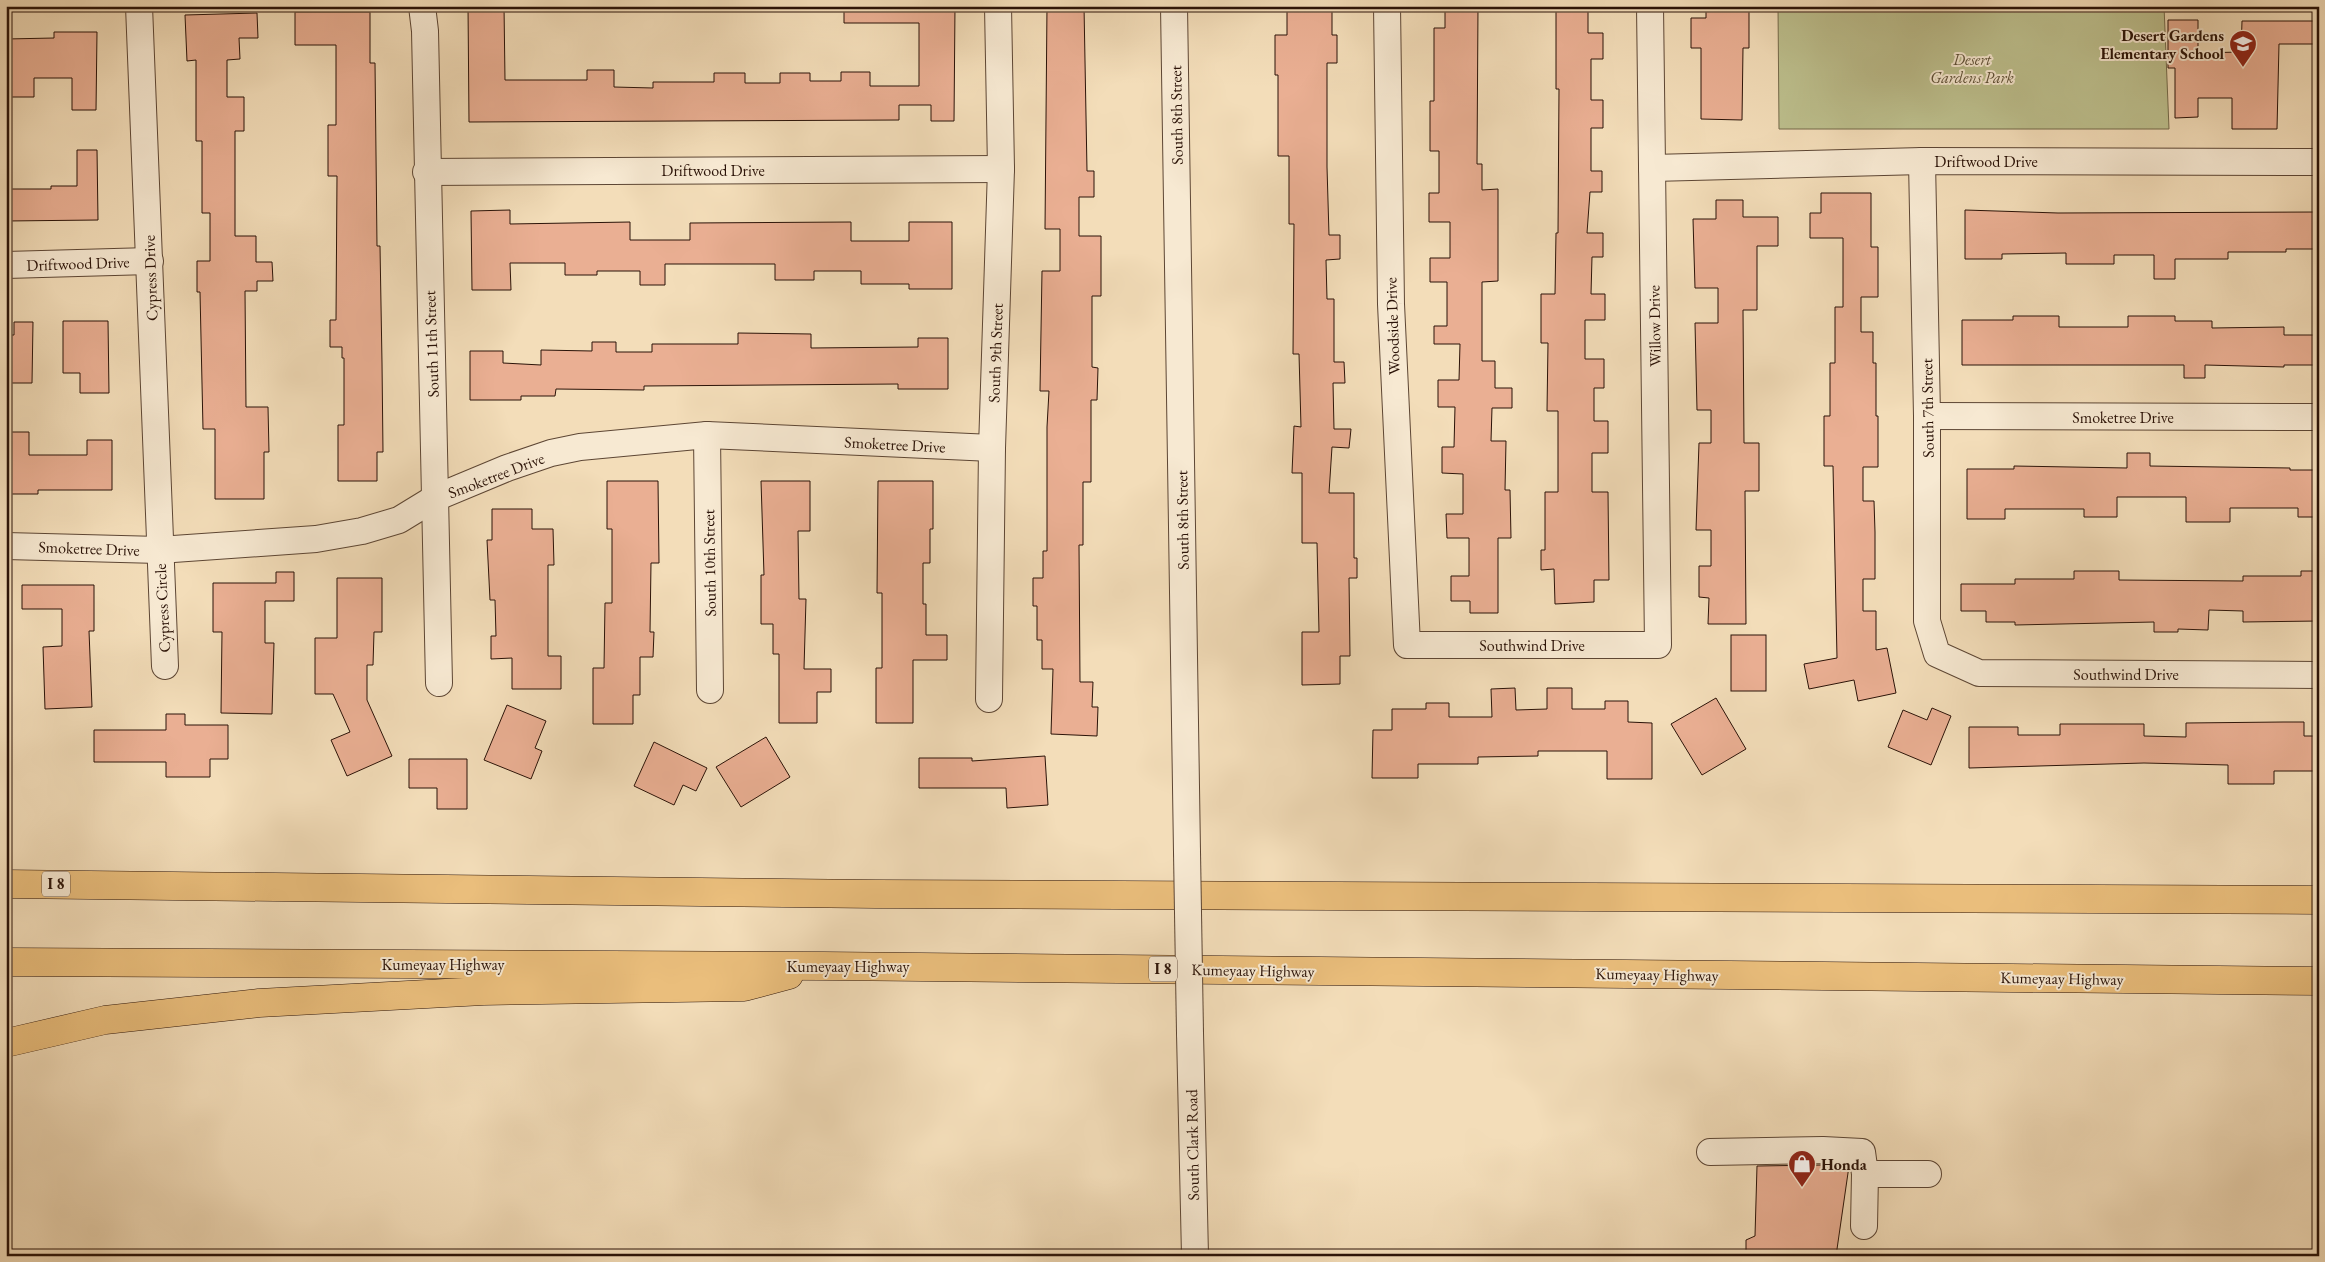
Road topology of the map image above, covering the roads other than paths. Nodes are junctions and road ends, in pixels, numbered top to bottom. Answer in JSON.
{"nodes":[{"id":1,"x":139,"y":6,"type":"edge"},
{"id":2,"x":422,"y":6,"type":"edge"},
{"id":3,"x":998,"y":6,"type":"edge"},
{"id":4,"x":1174,"y":6,"type":"edge"},
{"id":5,"x":1387,"y":6,"type":"edge"},
{"id":6,"x":1650,"y":6,"type":"edge"},
{"id":7,"x":1922,"y":161,"type":"junction"},
{"id":8,"x":2319,"y":162,"type":"edge"},
{"id":9,"x":1652,"y":168,"type":"junction"},
{"id":10,"x":1001,"y":169,"type":"junction"},
{"id":11,"x":426,"y":172,"type":"junction"},
{"id":12,"x":150,"y":260,"type":"junction"},
{"id":13,"x":6,"y":266,"type":"edge"},
{"id":14,"x":1927,"y":416,"type":"junction"},
{"id":15,"x":2319,"y":417,"type":"edge"},
{"id":16,"x":707,"y":435,"type":"junction"},
{"id":17,"x":992,"y":448,"type":"junction"},
{"id":18,"x":435,"y":498,"type":"junction"},
{"id":19,"x":6,"y":546,"type":"edge"},
{"id":20,"x":158,"y":550,"type":"junction"},
{"id":21,"x":1406,"y":645,"type":"joint"},
{"id":22,"x":1658,"y":645,"type":"joint"},
{"id":23,"x":1937,"y":654,"type":"joint"},
{"id":24,"x":165,"y":666,"type":"dead end"},
{"id":25,"x":2319,"y":675,"type":"edge"},
{"id":26,"x":439,"y":683,"type":"dead end"},
{"id":27,"x":710,"y":690,"type":"dead end"},
{"id":28,"x":989,"y":699,"type":"dead end"},
{"id":29,"x":6,"y":866,"type":"edge"},
{"id":30,"x":6,"y":884,"type":"edge"},
{"id":31,"x":106,"y":884,"type":"junction"},
{"id":32,"x":2319,"y":900,"type":"edge"},
{"id":33,"x":6,"y":962,"type":"edge"},
{"id":34,"x":824,"y":966,"type":"junction"},
{"id":35,"x":2319,"y":981,"type":"edge"},
{"id":36,"x":1190,"y":1033,"type":"joint"},
{"id":37,"x":6,"y":1043,"type":"edge"},
{"id":38,"x":1710,"y":1152,"type":"dead end"},
{"id":39,"x":1865,"y":1174,"type":"junction"},
{"id":40,"x":1928,"y":1174,"type":"dead end"},
{"id":41,"x":1864,"y":1226,"type":"dead end"},
{"id":42,"x":1195,"y":1256,"type":"edge"}],
"edges":[{"from":1,"to":12,"type":"street","name":"Cypress Drive"},
{"from":2,"to":11,"type":"street","name":"South 11th Street"},
{"from":3,"to":10,"type":"street","name":"South 9th Street"},
{"from":4,"to":36,"type":"street","name":"South 8th Street","bridge":true},
{"from":5,"to":21,"type":"street","name":"Woodside Drive"},
{"from":6,"to":9,"type":"street","name":"Willow Drive"},
{"from":7,"to":8,"type":"street","name":"Driftwood Drive"},
{"from":7,"to":9,"type":"street","name":"Driftwood Drive"},
{"from":7,"to":14,"type":"street","name":"South 7th Street"},
{"from":9,"to":22,"type":"street","name":"Willow Drive"},
{"from":10,"to":11,"type":"street","name":"Driftwood Drive"},
{"from":10,"to":17,"type":"street","name":"South 9th Street"},
{"from":11,"to":18,"type":"street","name":"South 11th Street"},
{"from":12,"to":13,"type":"street","name":"Driftwood Drive"},
{"from":12,"to":20,"type":"street","name":"Cypress Drive"},
{"from":14,"to":15,"type":"street","name":"Smoketree Drive"},
{"from":14,"to":23,"type":"street","name":"South 7th Street"},
{"from":16,"to":17,"type":"street","name":"Smoketree Drive"},
{"from":16,"to":18,"type":"street","name":"Smoketree Drive"},
{"from":16,"to":27,"type":"street","name":"South 10th Street"},
{"from":17,"to":28,"type":"street","name":"South 9th Street"},
{"from":18,"to":20,"type":"street","name":"Smoketree Drive"},
{"from":18,"to":26,"type":"street","name":"South 11th Street"},
{"from":19,"to":20,"type":"street","name":"Smoketree Drive"},
{"from":20,"to":24,"type":"street","name":"Cypress Circle"},
{"from":21,"to":22,"type":"street","name":"Southwind Drive"},
{"from":23,"to":25,"type":"street","name":"Southwind Drive"},
{"from":29,"to":31,"type":"highway"},
{"from":30,"to":31,"type":"highway","number":"I 8"},
{"from":31,"to":32,"type":"highway","number":"I 8"},
{"from":33,"to":34,"type":"highway","name":"Kumeyaay Highway","number":"I 8"},
{"from":34,"to":35,"type":"highway","name":"Kumeyaay Highway","number":"I 8"},
{"from":34,"to":37,"type":"highway"},
{"from":36,"to":42,"type":"street","name":"South Clark Road"},
{"from":38,"to":39,"type":"street"},
{"from":39,"to":40,"type":"street"},
{"from":39,"to":41,"type":"street"}]}
